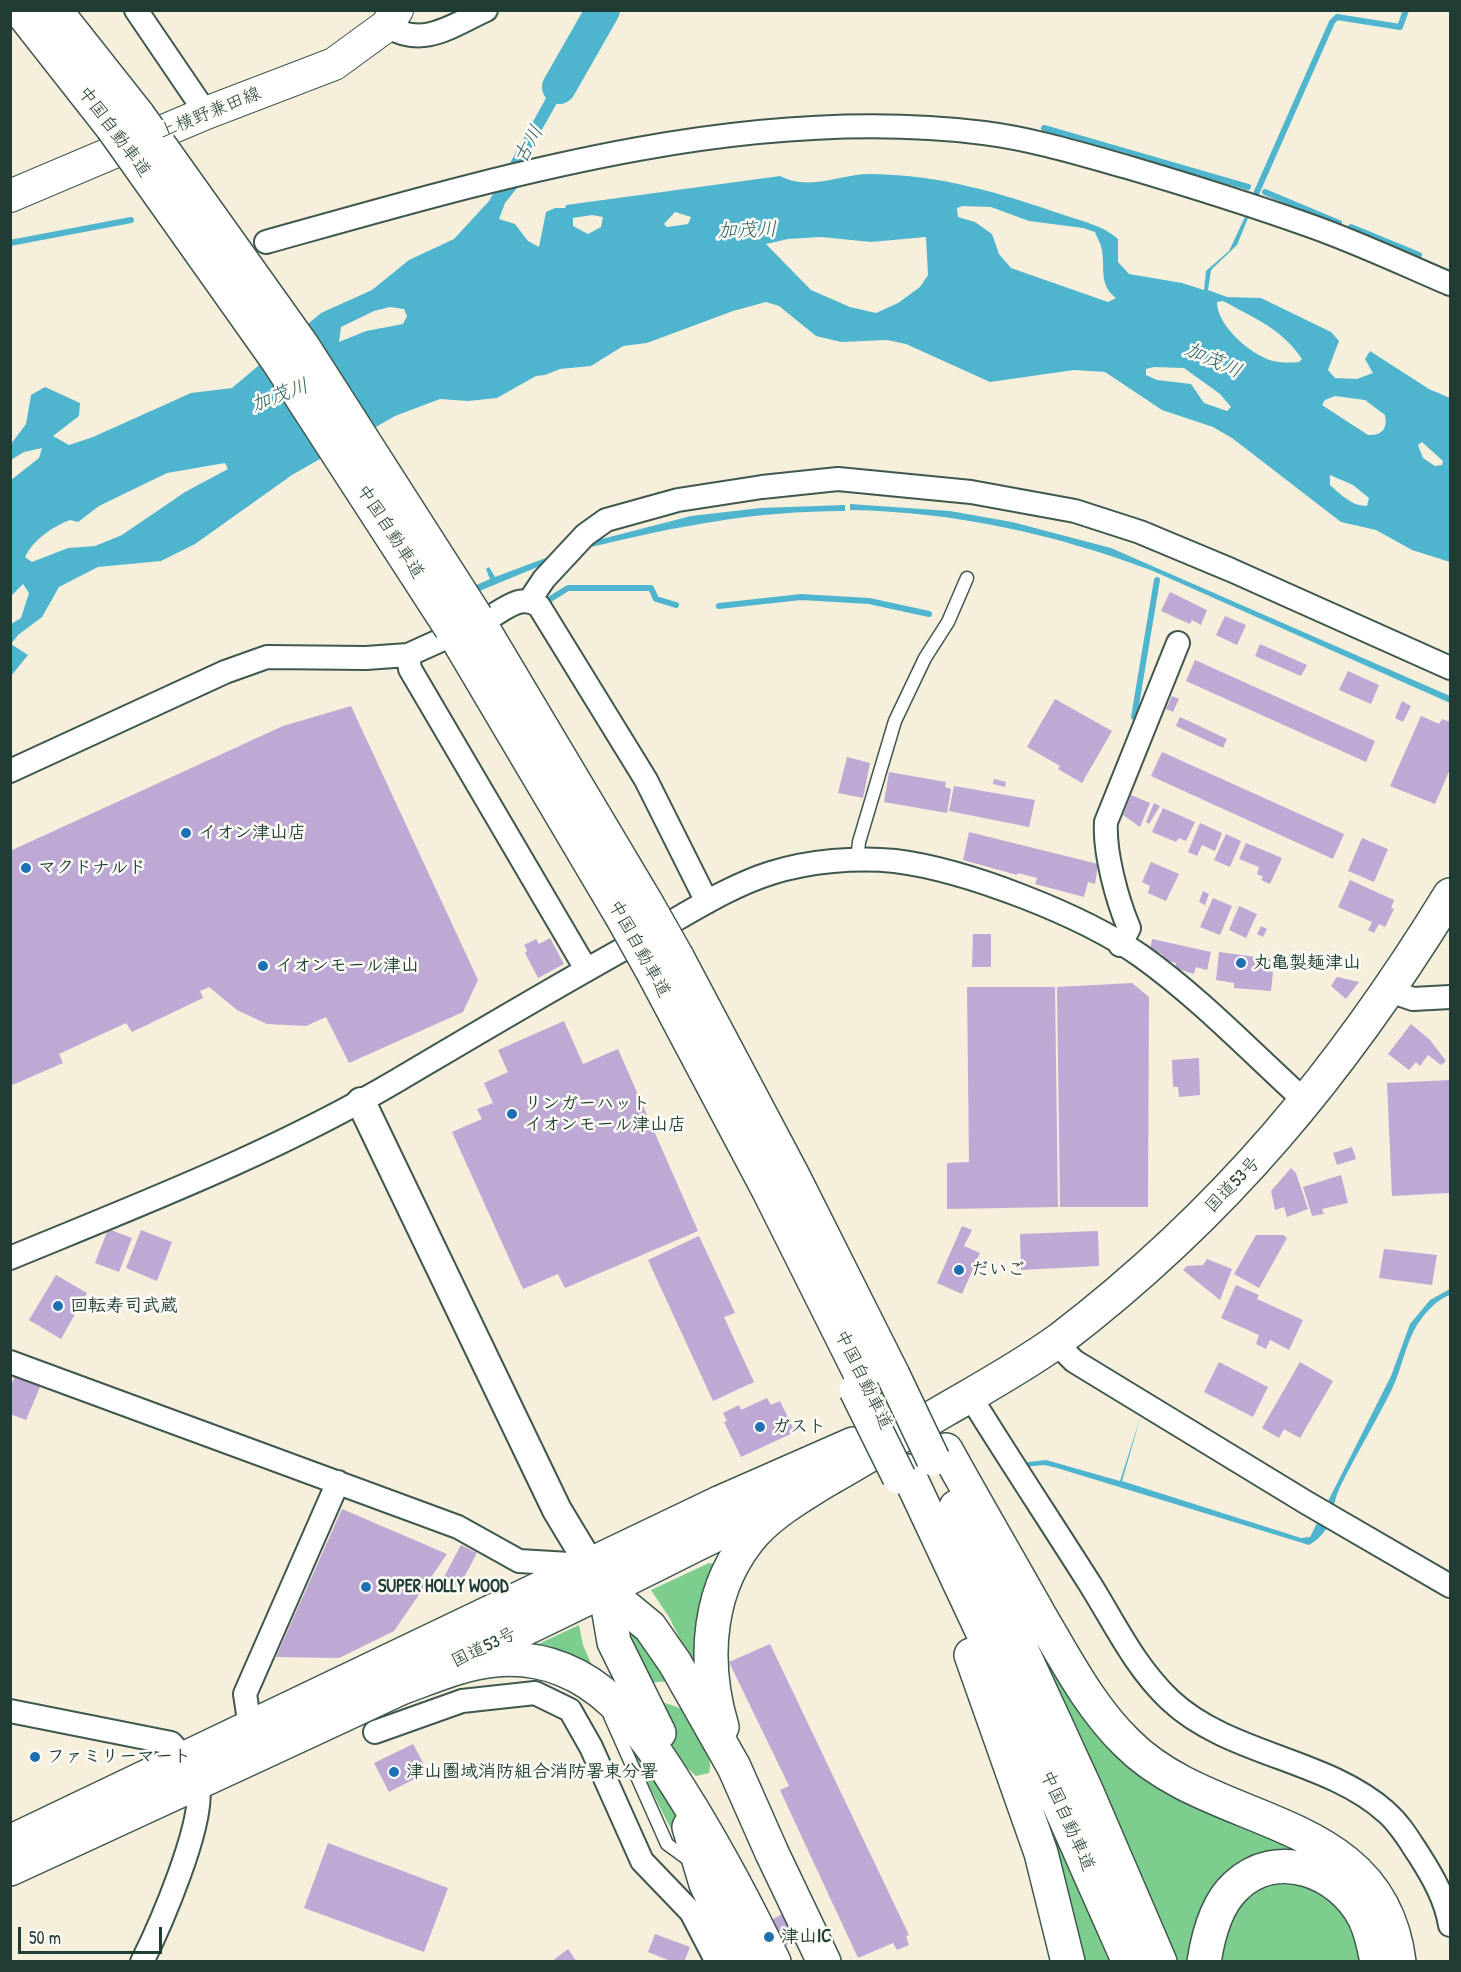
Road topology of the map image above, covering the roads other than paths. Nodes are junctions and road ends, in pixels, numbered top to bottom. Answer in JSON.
{"nodes":[{"id":1,"x":20,"y":10,"type":"edge"},
{"id":2,"x":55,"y":10,"type":"edge"},
{"id":3,"x":136,"y":10,"type":"edge"},
{"id":4,"x":486,"y":10,"type":"edge"},
{"id":5,"x":391,"y":18,"type":"edge"},
{"id":6,"x":206,"y":113,"type":"junction"},
{"id":7,"x":125,"y":121,"type":"junction"},
{"id":8,"x":10,"y":196,"type":"edge"},
{"id":9,"x":267,"y":242,"type":"dead end"},
{"id":10,"x":1450,"y":284,"type":"edge"},
{"id":11,"x":967,"y":578,"type":"dead end"},
{"id":12,"x":530,"y":600,"type":"junction"},
{"id":13,"x":465,"y":626,"type":"junction"},
{"id":14,"x":1178,"y":643,"type":"dead end"},
{"id":15,"x":408,"y":655,"type":"junction"},
{"id":16,"x":1450,"y":668,"type":"edge"},
{"id":17,"x":10,"y":771,"type":"edge"},
{"id":18,"x":857,"y":861,"type":"junction"},
{"id":19,"x":1450,"y":895,"type":"edge"},
{"id":20,"x":707,"y":902,"type":"junction"},
{"id":21,"x":1120,"y":945,"type":"junction"},
{"id":22,"x":586,"y":969,"type":"junction"},
{"id":23,"x":1390,"y":991,"type":"junction"},
{"id":24,"x":1450,"y":998,"type":"edge"},
{"id":25,"x":361,"y":1102,"type":"junction"},
{"id":26,"x":1306,"y":1102,"type":"junction"},
{"id":27,"x":10,"y":1258,"type":"edge"},
{"id":28,"x":1055,"y":1342,"type":"junction"},
{"id":29,"x":10,"y":1362,"type":"edge"},
{"id":30,"x":959,"y":1402,"type":"junction"},
{"id":31,"x":921,"y":1464,"type":"junction"},
{"id":32,"x":831,"y":1477,"type":"junction"},
{"id":33,"x":339,"y":1482,"type":"junction"},
{"id":34,"x":598,"y":1578,"type":"junction"},
{"id":35,"x":1450,"y":1586,"type":"edge"},
{"id":36,"x":598,"y":1689,"type":"junction"},
{"id":37,"x":636,"y":1689,"type":"junction"},
{"id":38,"x":395,"y":1690,"type":"junction"},
{"id":39,"x":694,"y":1699,"type":"junction"},
{"id":40,"x":10,"y":1711,"type":"edge"},
{"id":41,"x":250,"y":1727,"type":"junction"},
{"id":42,"x":375,"y":1732,"type":"dead end"},
{"id":43,"x":734,"y":1767,"type":"junction"},
{"id":44,"x":192,"y":1771,"type":"junction"},
{"id":45,"x":678,"y":1788,"type":"junction"},
{"id":46,"x":10,"y":1842,"type":"edge"},
{"id":47,"x":729,"y":1868,"type":"junction"},
{"id":48,"x":10,"y":1869,"type":"edge"},
{"id":49,"x":1450,"y":1925,"type":"edge"},
{"id":50,"x":142,"y":1962,"type":"edge"},
{"id":51,"x":717,"y":1962,"type":"edge"},
{"id":52,"x":743,"y":1962,"type":"edge"},
{"id":53,"x":759,"y":1962,"type":"edge"},
{"id":54,"x":774,"y":1962,"type":"edge"},
{"id":55,"x":790,"y":1962,"type":"edge"},
{"id":56,"x":808,"y":1962,"type":"edge"},
{"id":57,"x":824,"y":1962,"type":"edge"},
{"id":58,"x":1068,"y":1962,"type":"edge"},
{"id":59,"x":1129,"y":1962,"type":"edge"},
{"id":60,"x":1160,"y":1962,"type":"edge"},
{"id":61,"x":1204,"y":1962,"type":"edge"},
{"id":62,"x":1377,"y":1962,"type":"edge"},
{"id":63,"x":1399,"y":1962,"type":"edge"}],
"edges":[{"from":1,"to":7,"type":"highway","name":"中国自動車道"},
{"from":2,"to":7,"type":"highway","name":"中国自動車道"},
{"from":3,"to":6,"type":"street"},
{"from":4,"to":5,"type":"street"},
{"from":5,"to":6,"type":"main road","name":"上横野兼田線"},
{"from":6,"to":8,"type":"main road","name":"上横野兼田線"},
{"from":7,"to":13,"type":"highway","name":"中国自動車道","bridge":true},
{"from":9,"to":10,"type":"street"},
{"from":11,"to":18,"type":"lane"},
{"from":12,"to":13,"type":"street"},
{"from":12,"to":16,"type":"street"},
{"from":12,"to":20,"type":"street"},
{"from":13,"to":15,"type":"street"},
{"from":13,"to":31,"type":"highway","name":"中国自動車道","bridge":true},
{"from":14,"to":21,"type":"street"},
{"from":15,"to":17,"type":"street"},
{"from":15,"to":22,"type":"street"},
{"from":18,"to":20,"type":"street"},
{"from":18,"to":21,"type":"street"},
{"from":19,"to":23,"type":"highway","name":"国道53号"},
{"from":20,"to":22,"type":"street"},
{"from":21,"to":26,"type":"street"},
{"from":22,"to":25,"type":"street"},
{"from":23,"to":24,"type":"street"},
{"from":23,"to":26,"type":"highway","name":"国道53号"},
{"from":25,"to":27,"type":"street"},
{"from":25,"to":34,"type":"street"},
{"from":26,"to":28,"type":"highway","name":"国道53号"},
{"from":28,"to":30,"type":"highway","name":"国道53号"},
{"from":28,"to":35,"type":"street"},
{"from":29,"to":33,"type":"street"},
{"from":30,"to":32,"type":"highway","name":"国道53号"},
{"from":30,"to":34,"type":"highway","name":"国道53号"},
{"from":30,"to":49,"type":"street"},
{"from":31,"to":58,"type":"highway"},
{"from":31,"to":59,"type":"highway","name":"中国自動車道"},
{"from":31,"to":60,"type":"highway","name":"中国自動車道"},
{"from":31,"to":63,"type":"highway"},
{"from":32,"to":34,"type":"highway","name":"国道53号"},
{"from":32,"to":43,"type":"highway"},
{"from":33,"to":34,"type":"street"},
{"from":33,"to":41,"type":"street"},
{"from":34,"to":37,"type":"highway"},
{"from":34,"to":38,"type":"highway","name":"国道53号"},
{"from":34,"to":39,"type":"highway"},
{"from":34,"to":41,"type":"highway","name":"国道53号"},
{"from":36,"to":38,"type":"highway"},
{"from":36,"to":45,"type":"highway"},
{"from":36,"to":47,"type":"lane"},
{"from":37,"to":45,"type":"highway"},
{"from":37,"to":47,"type":"highway"},
{"from":38,"to":44,"type":"highway","name":"国道53号"},
{"from":39,"to":43,"type":"highway"},
{"from":39,"to":47,"type":"highway"},
{"from":40,"to":44,"type":"street"},
{"from":41,"to":44,"type":"highway","name":"国道53号"},
{"from":42,"to":51,"type":"street"},
{"from":43,"to":47,"type":"highway"},
{"from":43,"to":57,"type":"highway"},
{"from":44,"to":46,"type":"highway","name":"国道53号"},
{"from":44,"to":48,"type":"highway","name":"国道53号"},
{"from":44,"to":50,"type":"street"},
{"from":45,"to":47,"type":"highway"},
{"from":45,"to":54,"type":"highway"},
{"from":47,"to":52,"type":"highway"},
{"from":47,"to":53,"type":"highway"},
{"from":47,"to":55,"type":"highway"},
{"from":47,"to":56,"type":"highway"},
{"from":61,"to":62,"type":"highway"}]}
